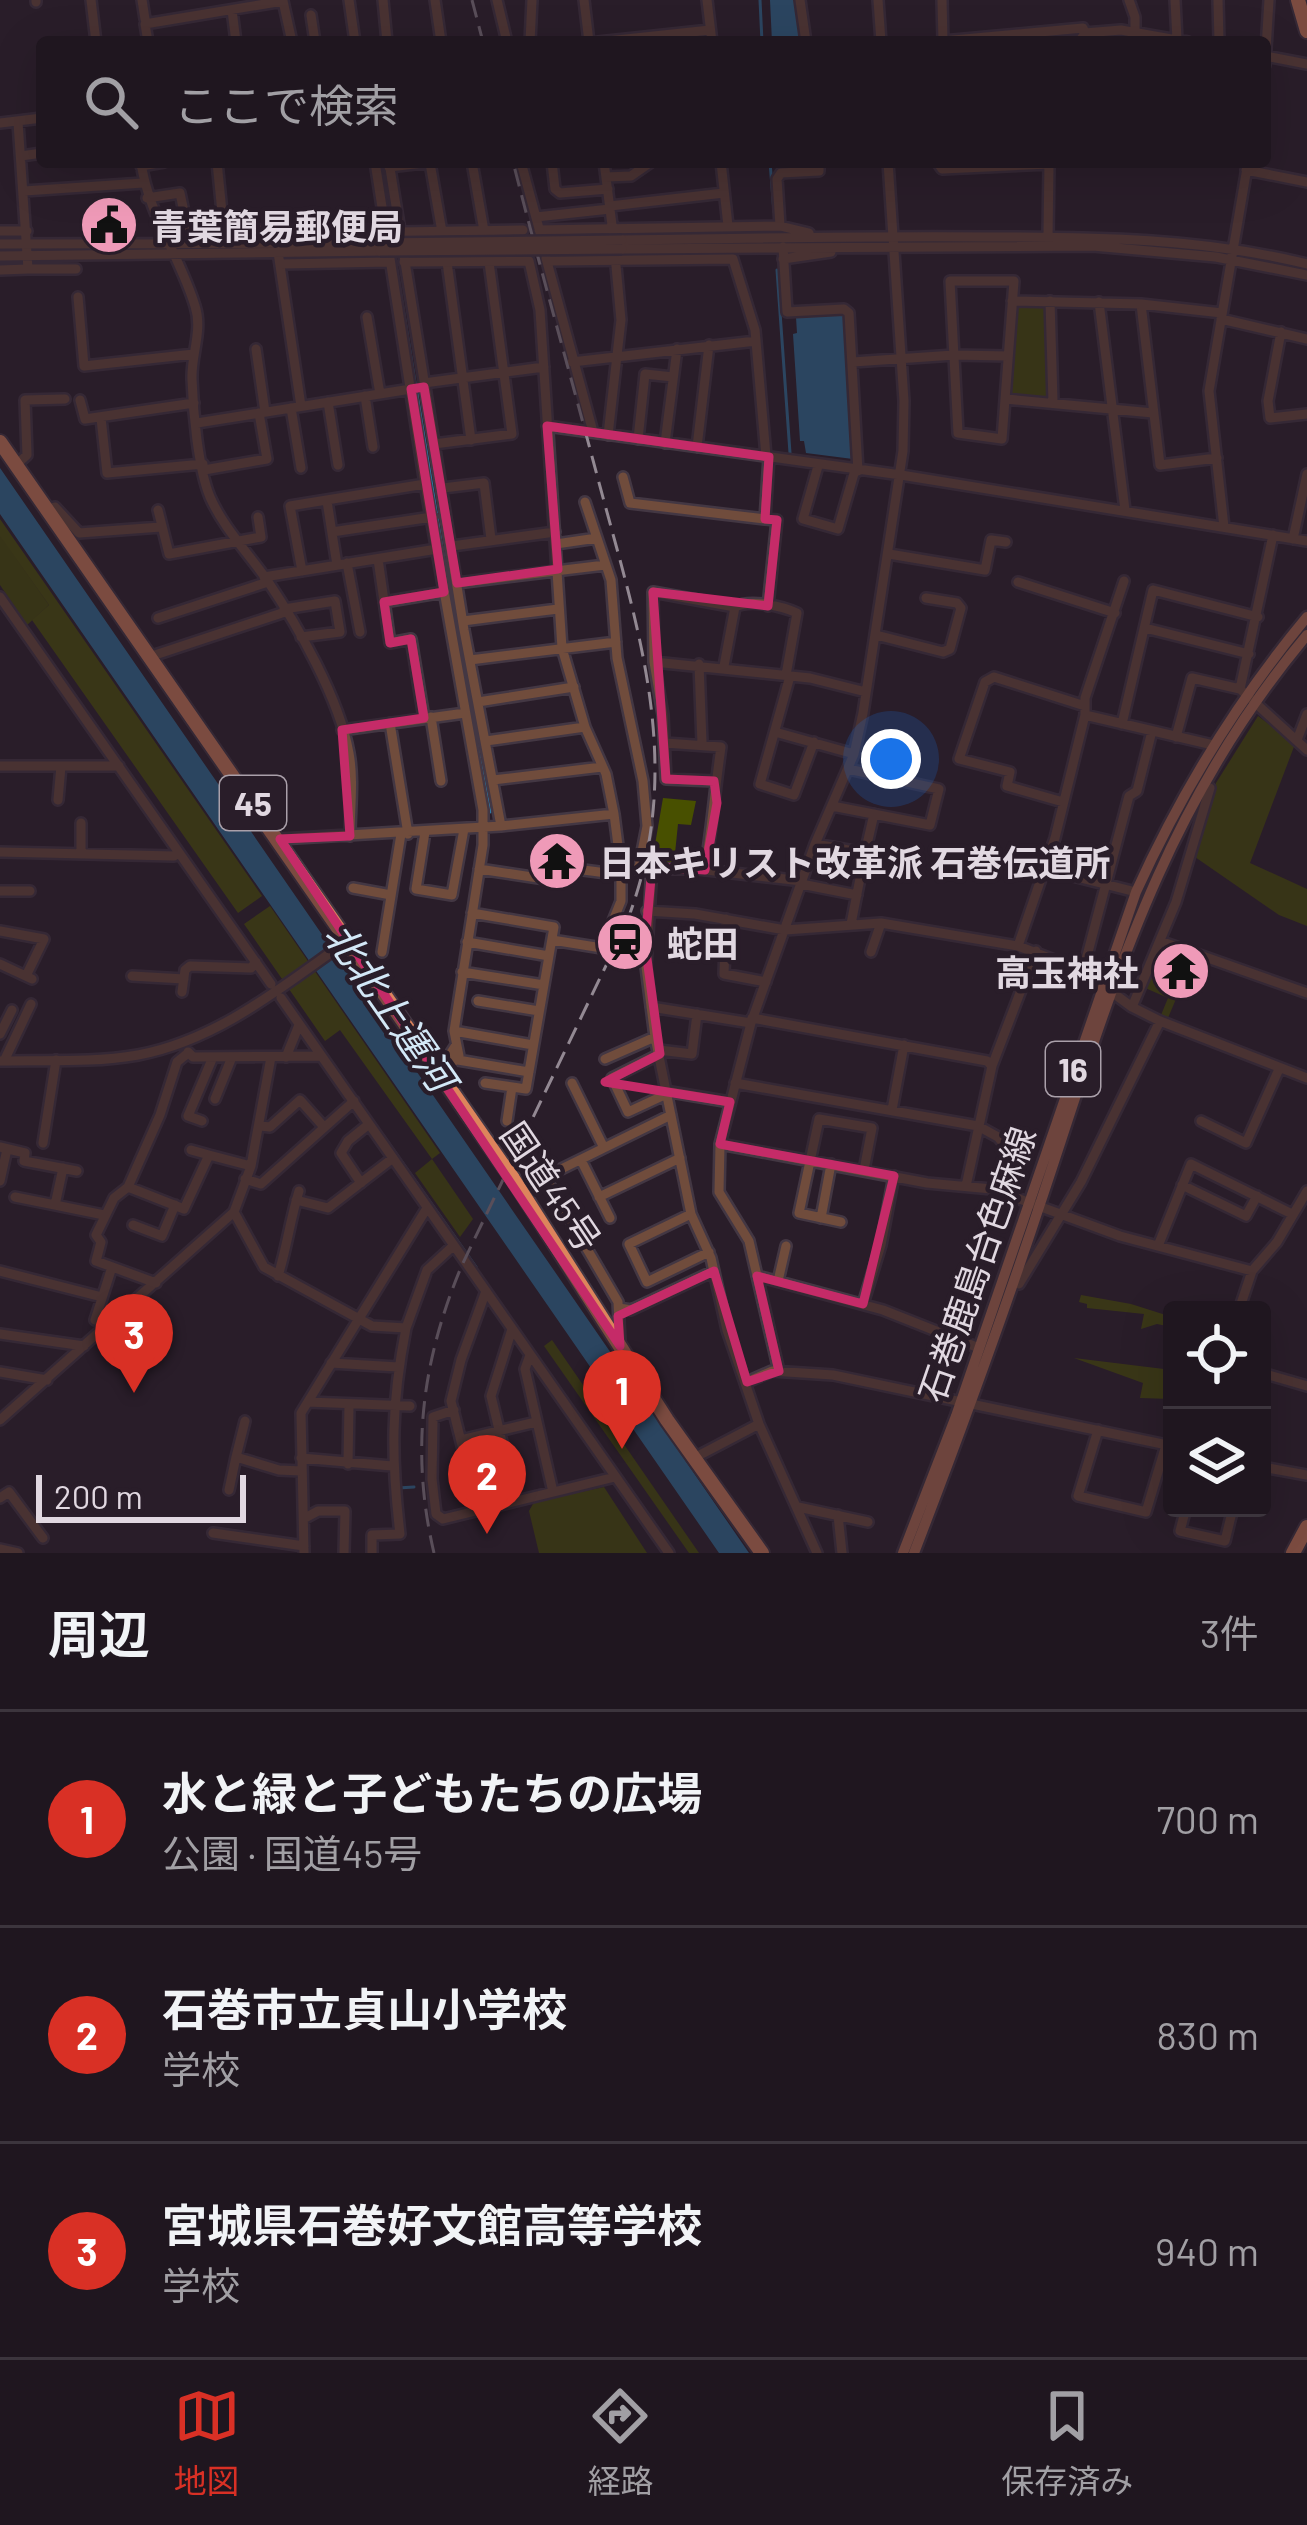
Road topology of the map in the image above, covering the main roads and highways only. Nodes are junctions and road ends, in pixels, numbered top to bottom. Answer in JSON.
{"nodes":[{"id":1,"x":1302,"y":0,"type":"edge"},
{"id":2,"x":1307,"y":15,"type":"edge"},
{"id":3,"x":1307,"y":31,"type":"edge"},
{"id":4,"x":0,"y":442,"type":"edge"},
{"id":5,"x":1307,"y":617,"type":"edge"},
{"id":6,"x":1307,"y":635,"type":"edge"},
{"id":7,"x":1247,"y":696,"type":"junction"},
{"id":8,"x":1106,"y":987,"type":"junction"},
{"id":9,"x":1034,"y":1203,"type":"junction"},
{"id":10,"x":964,"y":1406,"type":"junction"},
{"id":11,"x":1307,"y":1527,"type":"edge"},
{"id":12,"x":762,"y":1553,"type":"edge"},
{"id":13,"x":902,"y":1553,"type":"edge"},
{"id":14,"x":914,"y":1553,"type":"edge"},
{"id":15,"x":1293,"y":1553,"type":"edge"}],
"edges":[{"from":1,"to":2,"type":"highway"},
{"from":1,"to":3,"type":"highway"},
{"from":4,"to":12,"type":"highway","name":"国道45号","number":"45"},
{"from":5,"to":7,"type":"main road","name":"石巻鹿島台色麻線","number":"16"},
{"from":6,"to":7,"type":"main road","name":"石巻鹿島台色麻線","number":"16"},
{"from":7,"to":8,"type":"main road","name":"石巻鹿島台色麻線","number":"16"},
{"from":7,"to":8,"type":"main road","name":"石巻鹿島台色麻線","number":"16"},
{"from":8,"to":9,"type":"main road","name":"石巻鹿島台色麻線","number":"16"},
{"from":9,"to":10,"type":"main road","name":"石巻鹿島台色麻線","number":"16"},
{"from":9,"to":10,"type":"main road","name":"石巻鹿島台色麻線","number":"16"},
{"from":10,"to":13,"type":"main road","name":"石巻鹿島台色麻線","number":"16"},
{"from":10,"to":14,"type":"main road","name":"石巻鹿島台色麻線","number":"16"},
{"from":11,"to":15,"type":"highway"}]}
